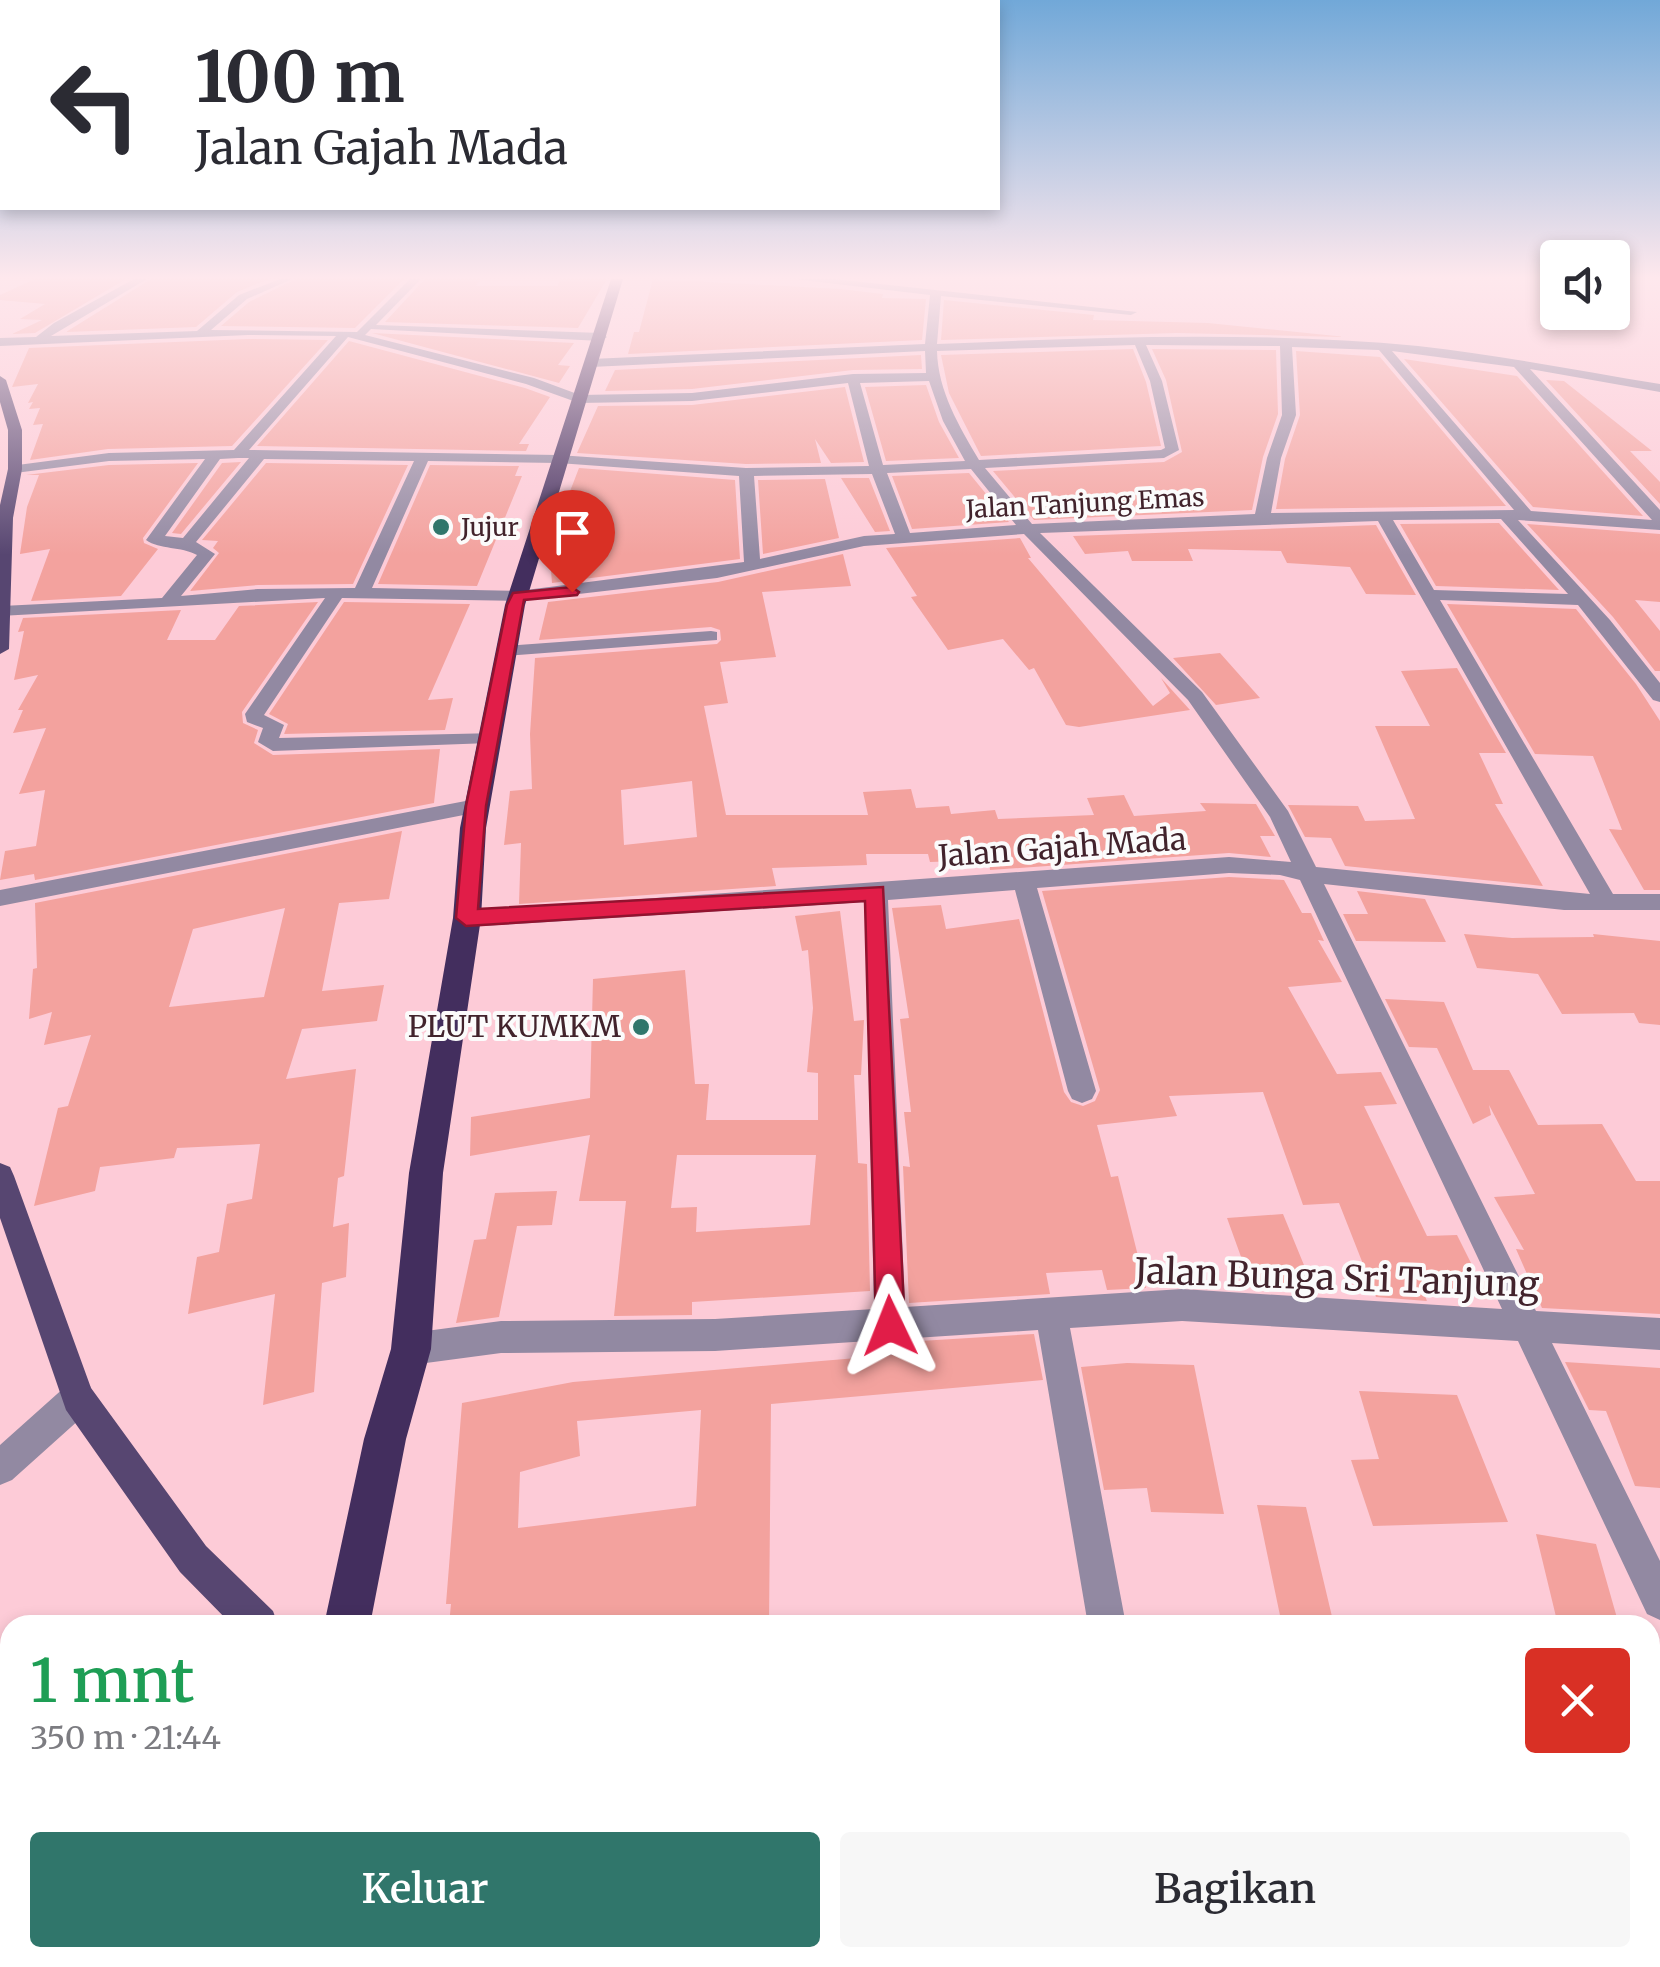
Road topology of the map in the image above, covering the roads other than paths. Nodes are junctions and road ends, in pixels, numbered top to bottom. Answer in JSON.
{"nodes":[{"id":1,"x":319,"y":371,"type":"edge"},
{"id":2,"x":494,"y":371,"type":"edge"},
{"id":3,"x":580,"y":371,"type":"edge"},
{"id":4,"x":580,"y":371,"type":"edge"},
{"id":5,"x":588,"y":371,"type":"edge"},
{"id":6,"x":596,"y":371,"type":"edge"},
{"id":7,"x":933,"y":371,"type":"edge"},
{"id":8,"x":1152,"y":371,"type":"edge"},
{"id":9,"x":1287,"y":371,"type":"edge"},
{"id":10,"x":1403,"y":371,"type":"edge"},
{"id":11,"x":1524,"y":371,"type":"edge"},
{"id":12,"x":1551,"y":371,"type":"edge"},
{"id":13,"x":934,"y":377,"type":"junction"},
{"id":14,"x":854,"y":378,"type":"junction"},
{"id":15,"x":0,"y":380,"type":"edge"},
{"id":16,"x":530,"y":381,"type":"junction"},
{"id":17,"x":1660,"y":388,"type":"edge"},
{"id":18,"x":216,"y":454,"type":"junction"},
{"id":19,"x":238,"y":454,"type":"junction"},
{"id":20,"x":260,"y":454,"type":"junction"},
{"id":21,"x":423,"y":456,"type":"junction"},
{"id":22,"x":558,"y":459,"type":"junction"},
{"id":23,"x":977,"y":463,"type":"junction"},
{"id":24,"x":15,"y":468,"type":"junction"},
{"id":25,"x":880,"y":470,"type":"junction"},
{"id":26,"x":746,"y":472,"type":"junction"},
{"id":27,"x":1506,"y":514,"type":"junction"},
{"id":28,"x":1526,"y":514,"type":"junction"},
{"id":29,"x":1383,"y":516,"type":"junction"},
{"id":30,"x":1262,"y":518,"type":"junction"},
{"id":31,"x":3,"y":520,"type":"edge"},
{"id":32,"x":1660,"y":522,"type":"edge"},
{"id":33,"x":1028,"y":529,"type":"junction"},
{"id":34,"x":904,"y":538,"type":"junction"},
{"id":35,"x":188,"y":543,"type":"junction"},
{"id":36,"x":752,"y":567,"type":"junction"},
{"id":37,"x":337,"y":593,"type":"junction"},
{"id":38,"x":361,"y":593,"type":"junction"},
{"id":39,"x":1429,"y":595,"type":"junction"},
{"id":40,"x":518,"y":596,"type":"junction"},
{"id":41,"x":1580,"y":600,"type":"junction"},
{"id":42,"x":167,"y":603,"type":"junction"},
{"id":43,"x":2,"y":611,"type":"edge"},
{"id":44,"x":711,"y":636,"type":"dead end"},
{"id":45,"x":0,"y":649,"type":"edge"},
{"id":46,"x":506,"y":651,"type":"junction"},
{"id":47,"x":1660,"y":696,"type":"edge"},
{"id":48,"x":490,"y":737,"type":"junction"},
{"id":49,"x":476,"y":806,"type":"junction"},
{"id":50,"x":1308,"y":874,"type":"junction"},
{"id":51,"x":1024,"y":881,"type":"junction"},
{"id":52,"x":876,"y":893,"type":"junction"},
{"id":53,"x":0,"y":898,"type":"edge"},
{"id":54,"x":1606,"y":902,"type":"junction"},
{"id":55,"x":1660,"y":902,"type":"edge"},
{"id":56,"x":466,"y":918,"type":"junction"},
{"id":57,"x":1082,"y":1091,"type":"dead end"},
{"id":58,"x":0,"y":1176,"type":"edge"},
{"id":59,"x":1051,"y":1314,"type":"junction"},
{"id":60,"x":1528,"y":1324,"type":"junction"},
{"id":61,"x":890,"y":1326,"type":"junction"},
{"id":62,"x":1660,"y":1334,"type":"edge"},
{"id":63,"x":412,"y":1349,"type":"junction"},
{"id":64,"x":78,"y":1398,"type":"junction"},
{"id":65,"x":0,"y":1468,"type":"edge"},
{"id":66,"x":1660,"y":1601,"type":"edge"},
{"id":67,"x":249,"y":1615,"type":"edge"},
{"id":68,"x":349,"y":1615,"type":"edge"},
{"id":69,"x":1104,"y":1615,"type":"edge"}],
"edges":[{"from":1,"to":19,"type":"street"},
{"from":2,"to":16,"type":"street"},
{"from":3,"to":16,"type":"street"},
{"from":4,"to":16,"type":"street"},
{"from":5,"to":22,"type":"highway"},
{"from":6,"to":14,"type":"street"},
{"from":7,"to":13,"type":"street"},
{"from":8,"to":23,"type":"street"},
{"from":9,"to":30,"type":"street"},
{"from":10,"to":28,"type":"street"},
{"from":11,"to":32,"type":"street"},
{"from":12,"to":17,"type":"street"},
{"from":13,"to":14,"type":"street"},
{"from":13,"to":23,"type":"street"},
{"from":14,"to":25,"type":"street"},
{"from":15,"to":24,"type":"main road"},
{"from":18,"to":19,"type":"street"},
{"from":18,"to":24,"type":"street"},
{"from":18,"to":35,"type":"street"},
{"from":19,"to":20,"type":"street"},
{"from":20,"to":21,"type":"street"},
{"from":20,"to":35,"type":"street"},
{"from":21,"to":22,"type":"street"},
{"from":21,"to":38,"type":"street"},
{"from":22,"to":26,"type":"street"},
{"from":22,"to":40,"type":"highway"},
{"from":23,"to":25,"type":"street"},
{"from":23,"to":33,"type":"street"},
{"from":24,"to":31,"type":"main road"},
{"from":25,"to":26,"type":"street"},
{"from":25,"to":34,"type":"street"},
{"from":26,"to":36,"type":"street"},
{"from":27,"to":28,"type":"street","name":"Jalan Tanjung Emas"},
{"from":27,"to":29,"type":"street","name":"Jalan Tanjung Emas"},
{"from":27,"to":41,"type":"street"},
{"from":28,"to":32,"type":"street","name":"Jalan Tanjung Emas"},
{"from":29,"to":30,"type":"street","name":"Jalan Tanjung Emas"},
{"from":29,"to":39,"type":"street"},
{"from":30,"to":33,"type":"street","name":"Jalan Tanjung Emas"},
{"from":31,"to":43,"type":"main road"},
{"from":33,"to":34,"type":"street","name":"Jalan Tanjung Emas"},
{"from":33,"to":50,"type":"street"},
{"from":34,"to":36,"type":"street","name":"Jalan Tanjung Emas"},
{"from":35,"to":42,"type":"street"},
{"from":36,"to":40,"type":"street","name":"Jalan Tanjung Emas"},
{"from":37,"to":38,"type":"street","name":"Jalan Tanjung Emas"},
{"from":37,"to":42,"type":"street","name":"Jalan Tanjung Emas"},
{"from":37,"to":48,"type":"street"},
{"from":38,"to":40,"type":"street","name":"Jalan Tanjung Emas"},
{"from":39,"to":41,"type":"street"},
{"from":39,"to":54,"type":"street"},
{"from":40,"to":46,"type":"highway"},
{"from":41,"to":47,"type":"street"},
{"from":42,"to":43,"type":"street","name":"Jalan Tanjung Emas"},
{"from":43,"to":45,"type":"main road"},
{"from":44,"to":46,"type":"street"},
{"from":46,"to":48,"type":"highway"},
{"from":48,"to":49,"type":"highway"},
{"from":49,"to":53,"type":"street"},
{"from":49,"to":56,"type":"highway"},
{"from":50,"to":51,"type":"street","name":"Jalan Gajah Mada"},
{"from":50,"to":54,"type":"street","name":"Jalan Gajah Mada"},
{"from":50,"to":60,"type":"street"},
{"from":51,"to":52,"type":"street","name":"Jalan Gajah Mada"},
{"from":51,"to":57,"type":"street"},
{"from":52,"to":56,"type":"street","name":"Jalan Gajah Mada"},
{"from":52,"to":61,"type":"street"},
{"from":54,"to":55,"type":"street","name":"Jalan Gajah Mada"},
{"from":56,"to":63,"type":"highway"},
{"from":58,"to":64,"type":"main road"},
{"from":59,"to":60,"type":"street","name":"Jalan Bunga Sri Tanjung"},
{"from":59,"to":61,"type":"street","name":"Jalan Bunga Sri Tanjung"},
{"from":59,"to":69,"type":"street"},
{"from":60,"to":62,"type":"street","name":"Jalan Bunga Sri Tanjung"},
{"from":60,"to":66,"type":"street"},
{"from":61,"to":63,"type":"street","name":"Jalan Bunga Sri Tanjung"},
{"from":63,"to":68,"type":"highway"},
{"from":64,"to":65,"type":"street"},
{"from":64,"to":67,"type":"main road"}]}
